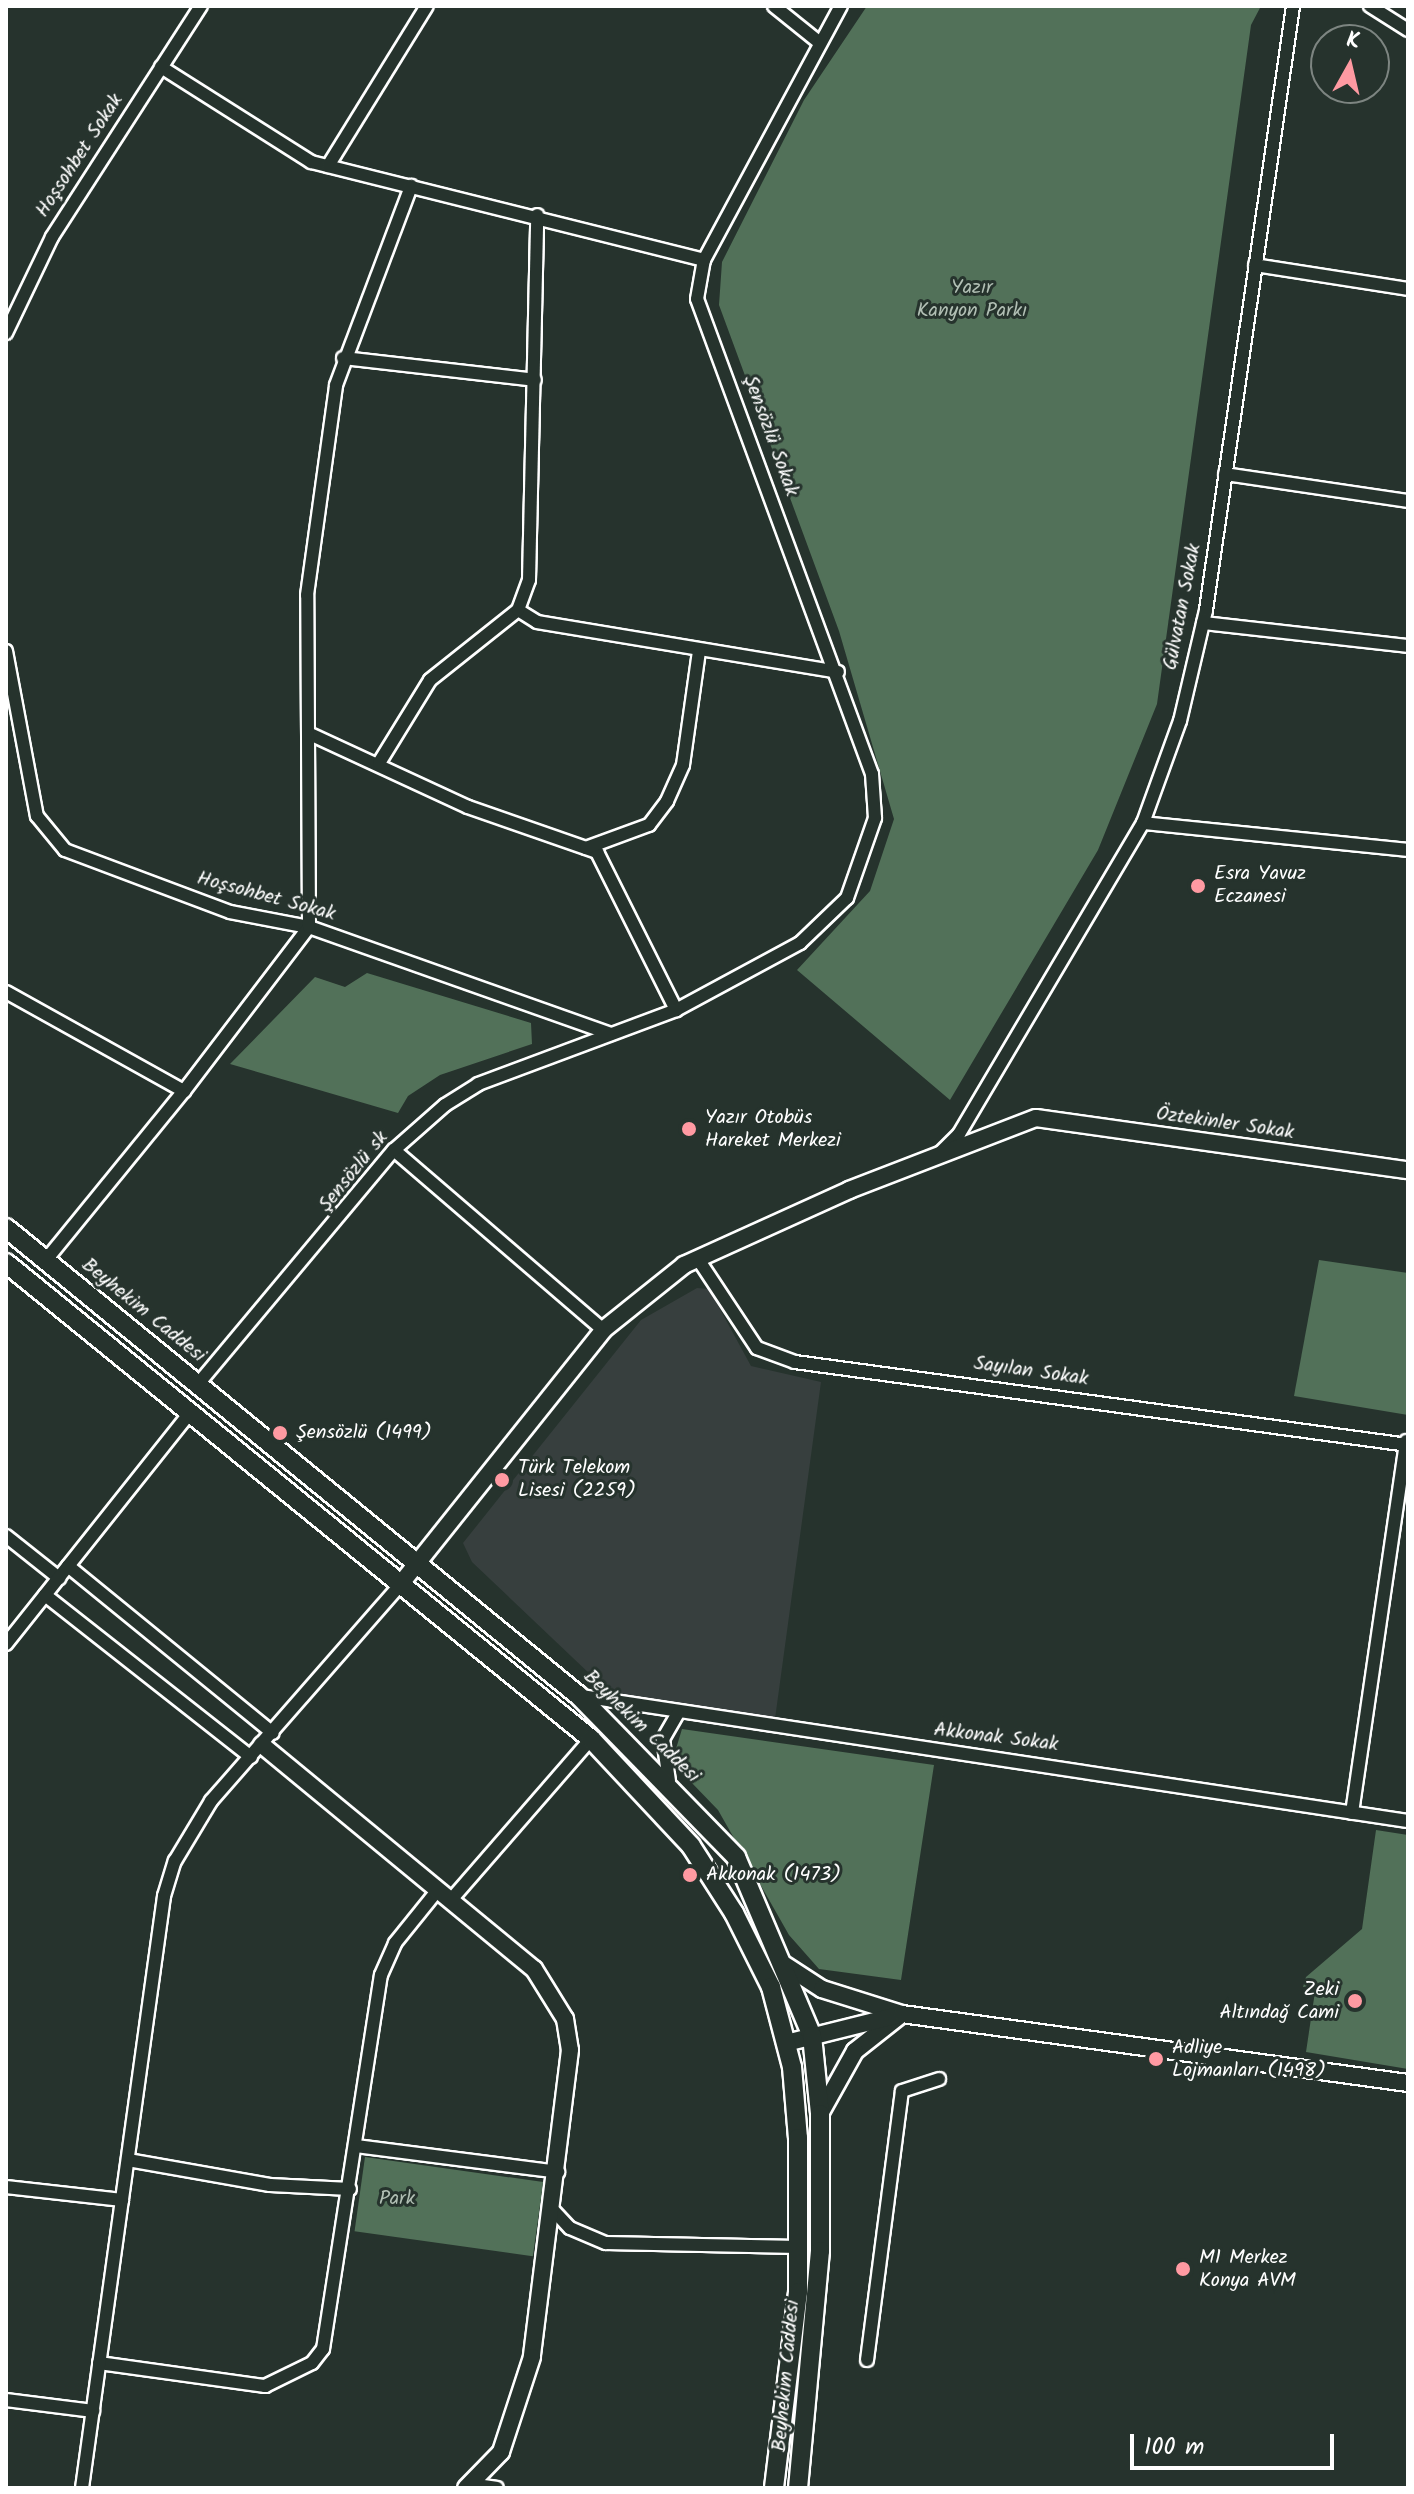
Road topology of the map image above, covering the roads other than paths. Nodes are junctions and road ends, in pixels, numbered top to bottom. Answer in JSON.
{"nodes":[{"id":1,"x":201,"y":6,"type":"edge"},
{"id":2,"x":427,"y":6,"type":"edge"},
{"id":3,"x":774,"y":6,"type":"edge"},
{"id":4,"x":841,"y":6,"type":"edge"},
{"id":5,"x":1293,"y":6,"type":"edge"},
{"id":6,"x":1370,"y":6,"type":"edge"},
{"id":7,"x":1408,"y":30,"type":"edge"},
{"id":8,"x":820,"y":43,"type":"junction"},
{"id":9,"x":161,"y":67,"type":"junction"},
{"id":10,"x":328,"y":166,"type":"junction"},
{"id":11,"x":411,"y":186,"type":"junction"},
{"id":12,"x":537,"y":215,"type":"junction"},
{"id":13,"x":704,"y":260,"type":"junction"},
{"id":14,"x":1255,"y":265,"type":"junction"},
{"id":15,"x":1408,"y":289,"type":"edge"},
{"id":16,"x":8,"y":314,"type":"edge"},
{"id":17,"x":6,"y":333,"type":"edge"},
{"id":18,"x":343,"y":358,"type":"junction"},
{"id":19,"x":535,"y":380,"type":"junction"},
{"id":20,"x":1225,"y":474,"type":"junction"},
{"id":21,"x":1408,"y":501,"type":"edge"},
{"id":22,"x":518,"y":610,"type":"junction"},
{"id":23,"x":1203,"y":623,"type":"junction"},
{"id":24,"x":1408,"y":646,"type":"edge"},
{"id":25,"x":6,"y":651,"type":"edge"},
{"id":26,"x":699,"y":651,"type":"junction"},
{"id":27,"x":838,"y":672,"type":"junction"},
{"id":28,"x":310,"y":734,"type":"junction"},
{"id":29,"x":379,"y":763,"type":"junction"},
{"id":30,"x":1143,"y":823,"type":"junction"},
{"id":31,"x":586,"y":848,"type":"junction"},
{"id":32,"x":1408,"y":850,"type":"edge"},
{"id":33,"x":847,"y":898,"type":"joint"},
{"id":34,"x":309,"y":927,"type":"junction"},
{"id":35,"x":8,"y":999,"type":"edge"},
{"id":36,"x":676,"y":1010,"type":"junction"},
{"id":37,"x":611,"y":1034,"type":"junction"},
{"id":38,"x":184,"y":1091,"type":"junction"},
{"id":39,"x":394,"y":1150,"type":"junction"},
{"id":40,"x":938,"y":1155,"type":"junction"},
{"id":41,"x":1408,"y":1170,"type":"edge"},
{"id":42,"x":6,"y":1228,"type":"edge"},
{"id":43,"x":698,"y":1259,"type":"junction"},
{"id":44,"x":46,"y":1260,"type":"junction"},
{"id":45,"x":6,"y":1263,"type":"edge"},
{"id":46,"x":603,"y":1330,"type":"junction"},
{"id":47,"x":198,"y":1384,"type":"junction"},
{"id":48,"x":189,"y":1414,"type":"junction"},
{"id":49,"x":1406,"y":1443,"type":"edge"},
{"id":50,"x":6,"y":1536,"type":"edge"},
{"id":51,"x":416,"y":1561,"type":"junction"},
{"id":52,"x":68,"y":1566,"type":"junction"},
{"id":53,"x":59,"y":1578,"type":"junction"},
{"id":54,"x":399,"y":1586,"type":"junction"},
{"id":55,"x":45,"y":1595,"type":"junction"},
{"id":56,"x":6,"y":1644,"type":"edge"},
{"id":57,"x":579,"y":1696,"type":"junction"},
{"id":58,"x":678,"y":1713,"type":"junction"},
{"id":59,"x":591,"y":1739,"type":"junction"},
{"id":60,"x":262,"y":1745,"type":"junction"},
{"id":61,"x":669,"y":1781,"type":"junction"},
{"id":62,"x":1352,"y":1813,"type":"junction"},
{"id":63,"x":1408,"y":1821,"type":"edge"},
{"id":64,"x":443,"y":1896,"type":"junction"},
{"id":65,"x":785,"y":1965,"type":"junction"},
{"id":66,"x":902,"y":2014,"type":"junction"},
{"id":67,"x":812,"y":2036,"type":"junction"},
{"id":68,"x":786,"y":2043,"type":"junction"},
{"id":69,"x":939,"y":2079,"type":"dead end"},
{"id":70,"x":1408,"y":2083,"type":"edge"},
{"id":71,"x":820,"y":2114,"type":"junction"},
{"id":72,"x":356,"y":2146,"type":"junction"},
{"id":73,"x":128,"y":2160,"type":"junction"},
{"id":74,"x":558,"y":2172,"type":"junction"},
{"id":75,"x":6,"y":2187,"type":"edge"},
{"id":76,"x":350,"y":2189,"type":"junction"},
{"id":77,"x":122,"y":2200,"type":"junction"},
{"id":78,"x":554,"y":2211,"type":"junction"},
{"id":79,"x":798,"y":2247,"type":"junction"},
{"id":80,"x":867,"y":2360,"type":"dead end"},
{"id":81,"x":99,"y":2363,"type":"junction"},
{"id":82,"x":6,"y":2400,"type":"edge"},
{"id":83,"x":93,"y":2411,"type":"junction"},
{"id":84,"x":468,"y":2486,"type":"edge"},
{"id":85,"x":82,"y":2488,"type":"edge"},
{"id":86,"x":497,"y":2488,"type":"edge"},
{"id":87,"x":774,"y":2488,"type":"edge"},
{"id":88,"x":798,"y":2488,"type":"edge"}],
"edges":[{"from":1,"to":9,"type":"street","name":"Hoşsohbet Sokak"},
{"from":2,"to":10,"type":"street"},
{"from":3,"to":8,"type":"street"},
{"from":4,"to":8,"type":"street","name":"Şensözlü Sokak"},
{"from":5,"to":14,"type":"street","name":"Gülvatan Sokak"},
{"from":6,"to":7,"type":"street"},
{"from":8,"to":13,"type":"street","name":"Şensözlü Sokak"},
{"from":9,"to":10,"type":"street"},
{"from":9,"to":16,"type":"street","name":"Hoşsohbet Sokak"},
{"from":10,"to":11,"type":"street"},
{"from":11,"to":12,"type":"street"},
{"from":11,"to":18,"type":"street"},
{"from":12,"to":13,"type":"street"},
{"from":12,"to":19,"type":"street"},
{"from":13,"to":27,"type":"street","name":"Şensözlü Sokak"},
{"from":14,"to":15,"type":"street"},
{"from":14,"to":20,"type":"street","name":"Gülvatan Sokak"},
{"from":16,"to":17,"type":"street","name":"Hoşsohbet Sokak"},
{"from":18,"to":19,"type":"street"},
{"from":18,"to":28,"type":"street"},
{"from":19,"to":22,"type":"street"},
{"from":20,"to":21,"type":"street"},
{"from":20,"to":23,"type":"street","name":"Gülvatan Sokak"},
{"from":22,"to":26,"type":"street"},
{"from":22,"to":29,"type":"street"},
{"from":23,"to":24,"type":"street"},
{"from":23,"to":30,"type":"street","name":"Gülvatan Sokak"},
{"from":25,"to":34,"type":"street","name":"Hoşsohbet Sokak"},
{"from":26,"to":27,"type":"street"},
{"from":26,"to":31,"type":"street"},
{"from":27,"to":33,"type":"street","name":"Şensözlü Sokak"},
{"from":28,"to":29,"type":"street"},
{"from":28,"to":34,"type":"street"},
{"from":29,"to":31,"type":"street"},
{"from":30,"to":32,"type":"street"},
{"from":30,"to":40,"type":"street","name":"Gülvatan Sokak"},
{"from":31,"to":36,"type":"street"},
{"from":33,"to":36,"type":"street","name":"Şensözlü sk"},
{"from":34,"to":37,"type":"street","name":"Hoşsohbet Sokak"},
{"from":34,"to":38,"type":"street"},
{"from":35,"to":38,"type":"street"},
{"from":36,"to":37,"type":"street","name":"Şensözlü sk"},
{"from":37,"to":39,"type":"street","name":"Şensözlü sk"},
{"from":38,"to":44,"type":"street"},
{"from":39,"to":46,"type":"street"},
{"from":39,"to":47,"type":"street","name":"Şensözlü sk"},
{"from":40,"to":41,"type":"street","name":"Öztekinler Sokak"},
{"from":40,"to":43,"type":"street"},
{"from":42,"to":44,"type":"main road","name":"Beyhekim Caddesi"},
{"from":43,"to":46,"type":"street"},
{"from":43,"to":49,"type":"street","name":"Sayılan Sokak"},
{"from":44,"to":47,"type":"main road","name":"Beyhekim Caddesi"},
{"from":45,"to":48,"type":"main road","name":"Beyhekim Caddesi"},
{"from":46,"to":51,"type":"street"},
{"from":47,"to":51,"type":"main road","name":"Beyhekim Caddesi"},
{"from":48,"to":52,"type":"street"},
{"from":48,"to":54,"type":"main road","name":"Beyhekim Caddesi"},
{"from":49,"to":62,"type":"street"},
{"from":50,"to":53,"type":"street"},
{"from":51,"to":54,"type":"street"},
{"from":51,"to":57,"type":"main road","name":"Beyhekim Caddesi"},
{"from":52,"to":53,"type":"street"},
{"from":52,"to":60,"type":"street"},
{"from":53,"to":55,"type":"street"},
{"from":54,"to":59,"type":"main road","name":"Beyhekim Caddesi"},
{"from":54,"to":60,"type":"street"},
{"from":55,"to":56,"type":"street"},
{"from":55,"to":60,"type":"street"},
{"from":57,"to":58,"type":"street","name":"Akkonak Sokak"},
{"from":57,"to":61,"type":"main road","name":"Beyhekim Caddesi"},
{"from":58,"to":61,"type":"street"},
{"from":58,"to":62,"type":"street","name":"Akkonak Sokak"},
{"from":59,"to":64,"type":"street"},
{"from":59,"to":68,"type":"main road","name":"Beyhekim Caddesi"},
{"from":60,"to":64,"type":"street"},
{"from":60,"to":73,"type":"street"},
{"from":61,"to":65,"type":"main road","name":"Beyhekim Caddesi"},
{"from":62,"to":63,"type":"street","name":"Akkonak Sokak"},
{"from":64,"to":72,"type":"street"},
{"from":64,"to":74,"type":"street"},
{"from":65,"to":66,"type":"street"},
{"from":65,"to":67,"type":"main road","name":"Beyhekim Caddesi"},
{"from":66,"to":67,"type":"street"},
{"from":66,"to":70,"type":"street"},
{"from":66,"to":71,"type":"street"},
{"from":67,"to":68,"type":"street"},
{"from":67,"to":71,"type":"main road","name":"Beyhekim Caddesi"},
{"from":68,"to":79,"type":"main road","name":"Beyhekim Caddesi"},
{"from":69,"to":80,"type":"street"},
{"from":71,"to":88,"type":"main road","name":"Beyhekim Caddesi"},
{"from":72,"to":74,"type":"street"},
{"from":72,"to":76,"type":"street"},
{"from":73,"to":76,"type":"street"},
{"from":73,"to":77,"type":"street"},
{"from":74,"to":78,"type":"street"},
{"from":75,"to":77,"type":"street"},
{"from":76,"to":81,"type":"street"},
{"from":77,"to":81,"type":"street"},
{"from":78,"to":79,"type":"street"},
{"from":78,"to":84,"type":"street"},
{"from":79,"to":87,"type":"main road","name":"Beyhekim Caddesi"},
{"from":81,"to":83,"type":"street"},
{"from":82,"to":83,"type":"street"},
{"from":83,"to":85,"type":"street"},
{"from":84,"to":86,"type":"street"}]}
